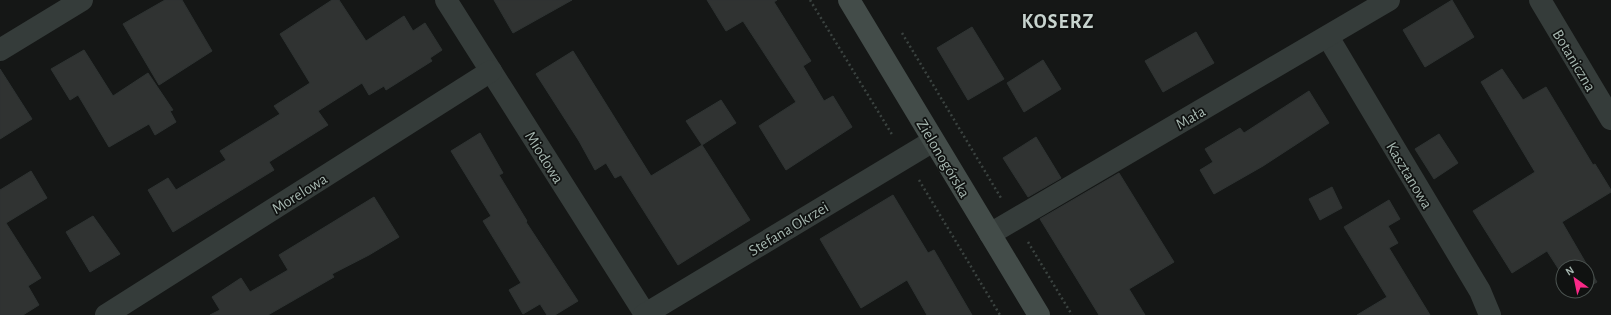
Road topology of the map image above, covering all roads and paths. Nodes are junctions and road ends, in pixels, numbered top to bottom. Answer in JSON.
{"nodes":[{"id":1,"x":82,"y":0,"type":"edge"},
{"id":2,"x":446,"y":0,"type":"edge"},
{"id":3,"x":849,"y":0,"type":"edge"},
{"id":4,"x":1389,"y":0,"type":"edge"},
{"id":5,"x":1540,"y":0,"type":"edge"},
{"id":6,"x":898,"y":27,"type":"dead end"},
{"id":7,"x":1328,"y":37,"type":"junction"},
{"id":8,"x":0,"y":50,"type":"edge"},
{"id":9,"x":491,"y":71,"type":"junction"},
{"id":10,"x":1611,"y":119,"type":"edge"},
{"id":11,"x":933,"y":141,"type":"junction"},
{"id":12,"x":1014,"y":220,"type":"junction"},
{"id":13,"x":990,"y":234,"type":"junction"},
{"id":14,"x":106,"y":315,"type":"edge"},
{"id":15,"x":644,"y":315,"type":"edge"},
{"id":16,"x":1039,"y":315,"type":"edge"},
{"id":17,"x":1072,"y":315,"type":"edge"},
{"id":18,"x":1490,"y":315,"type":"edge"}],
"edges":[{"from":1,"to":8,"type":"street"},
{"from":2,"to":9,"type":"street","name":"Miodowa"},
{"from":3,"to":11,"type":"street","name":"Zielonogórska"},
{"from":4,"to":7,"type":"street","name":"Mała"},
{"from":5,"to":10,"type":"street","name":"Botaniczna"},
{"from":6,"to":12,"type":"path"},
{"from":7,"to":12,"type":"street","name":"Mała"},
{"from":7,"to":18,"type":"street","name":"Kasztanowa"},
{"from":9,"to":14,"type":"street","name":"Morelowa"},
{"from":9,"to":15,"type":"street","name":"Miodowa"},
{"from":11,"to":13,"type":"street","name":"Zielonogórska"},
{"from":11,"to":15,"type":"street","name":"Stefana Okrzei"},
{"from":12,"to":13,"type":"street","name":"Mała"},
{"from":12,"to":17,"type":"path"},
{"from":13,"to":16,"type":"street","name":"Zielonogórska"}]}
